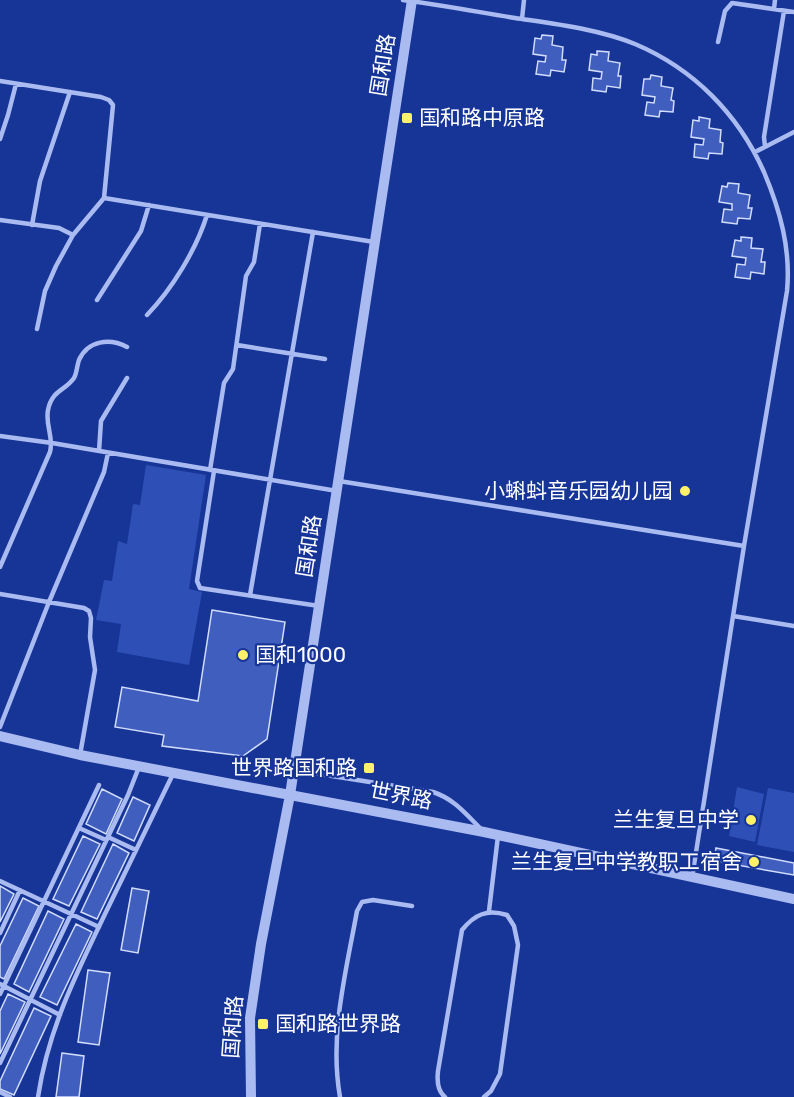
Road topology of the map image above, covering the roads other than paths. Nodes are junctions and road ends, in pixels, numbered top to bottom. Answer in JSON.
{"nodes":[{"id":1,"x":409,"y":0,"type":"edge"},
{"id":2,"x":524,"y":0,"type":"edge"},
{"id":3,"x":775,"y":0,"type":"edge"},
{"id":4,"x":774,"y":9,"type":"junction"},
{"id":5,"x":784,"y":10,"type":"junction"},
{"id":6,"x":794,"y":12,"type":"edge"},
{"id":7,"x":522,"y":19,"type":"junction"},
{"id":8,"x":718,"y":42,"type":"dead end"},
{"id":9,"x":0,"y":81,"type":"edge"},
{"id":10,"x":16,"y":84,"type":"junction"},
{"id":11,"x":70,"y":92,"type":"junction"},
{"id":12,"x":794,"y":132,"type":"edge"},
{"id":13,"x":0,"y":139,"type":"edge"},
{"id":14,"x":765,"y":147,"type":"junction"},
{"id":15,"x":755,"y":152,"type":"junction"},
{"id":16,"x":104,"y":198,"type":"junction"},
{"id":17,"x":149,"y":205,"type":"junction"},
{"id":18,"x":207,"y":215,"type":"junction"},
{"id":19,"x":0,"y":220,"type":"edge"},
{"id":20,"x":260,"y":224,"type":"junction"},
{"id":21,"x":32,"y":225,"type":"junction"},
{"id":22,"x":313,"y":232,"type":"junction"},
{"id":23,"x":73,"y":235,"type":"junction"},
{"id":24,"x":375,"y":242,"type":"junction"},
{"id":25,"x":97,"y":300,"type":"dead end"},
{"id":26,"x":147,"y":315,"type":"dead end"},
{"id":27,"x":37,"y":329,"type":"dead end"},
{"id":28,"x":237,"y":345,"type":"junction"},
{"id":29,"x":127,"y":347,"type":"dead end"},
{"id":30,"x":291,"y":354,"type":"junction"},
{"id":31,"x":325,"y":359,"type":"dead end"},
{"id":32,"x":128,"y":378,"type":"dead end"},
{"id":33,"x":0,"y":436,"type":"edge"},
{"id":34,"x":52,"y":442,"type":"junction"},
{"id":35,"x":99,"y":451,"type":"junction"},
{"id":36,"x":108,"y":453,"type":"junction"},
{"id":37,"x":212,"y":470,"type":"junction"},
{"id":38,"x":269,"y":479,"type":"junction"},
{"id":39,"x":338,"y":486,"type":"junction"},
{"id":40,"x":744,"y":546,"type":"junction"},
{"id":41,"x":0,"y":567,"type":"edge"},
{"id":42,"x":0,"y":594,"type":"edge"},
{"id":43,"x":250,"y":595,"type":"junction"},
{"id":44,"x":49,"y":602,"type":"junction"},
{"id":45,"x":319,"y":606,"type":"junction"},
{"id":46,"x":733,"y":616,"type":"junction"},
{"id":47,"x":794,"y":626,"type":"edge"},
{"id":48,"x":0,"y":727,"type":"edge"},
{"id":49,"x":0,"y":736,"type":"edge"},
{"id":50,"x":80,"y":755,"type":"junction"},
{"id":51,"x":140,"y":766,"type":"junction"},
{"id":52,"x":294,"y":770,"type":"junction"},
{"id":53,"x":174,"y":773,"type":"junction"},
{"id":54,"x":99,"y":784,"type":"dead end"},
{"id":55,"x":290,"y":795,"type":"junction"},
{"id":56,"x":79,"y":828,"type":"junction"},
{"id":57,"x":484,"y":832,"type":"junction"},
{"id":58,"x":498,"y":836,"type":"junction"},
{"id":59,"x":107,"y":839,"type":"junction"},
{"id":60,"x":136,"y":850,"type":"junction"},
{"id":61,"x":692,"y":878,"type":"junction"},
{"id":62,"x":0,"y":881,"type":"edge"},
{"id":63,"x":20,"y":890,"type":"junction"},
{"id":64,"x":794,"y":899,"type":"edge"},
{"id":65,"x":44,"y":902,"type":"junction"},
{"id":66,"x":412,"y":906,"type":"dead end"},
{"id":67,"x":489,"y":911,"type":"junction"},
{"id":68,"x":71,"y":913,"type":"junction"},
{"id":69,"x":99,"y":927,"type":"junction"},
{"id":70,"x":0,"y":933,"type":"edge"},
{"id":71,"x":2,"y":985,"type":"edge"},
{"id":72,"x":0,"y":994,"type":"edge"},
{"id":73,"x":31,"y":999,"type":"junction"},
{"id":74,"x":60,"y":1015,"type":"junction"},
{"id":75,"x":0,"y":1063,"type":"edge"},
{"id":76,"x":0,"y":1092,"type":"edge"},
{"id":77,"x":10,"y":1097,"type":"edge"},
{"id":78,"x":38,"y":1097,"type":"edge"},
{"id":79,"x":250,"y":1097,"type":"edge"},
{"id":80,"x":340,"y":1097,"type":"edge"},
{"id":81,"x":445,"y":1097,"type":"edge"},
{"id":82,"x":484,"y":1097,"type":"edge"}],
"edges":[{"from":1,"to":7,"type":"lane"},
{"from":1,"to":24,"type":"street","name":"国和路"},
{"from":2,"to":7,"type":"lane"},
{"from":3,"to":4,"type":"lane"},
{"from":4,"to":5,"type":"lane"},
{"from":4,"to":8,"type":"lane"},
{"from":5,"to":6,"type":"lane"},
{"from":5,"to":14,"type":"lane"},
{"from":7,"to":15,"type":"lane"},
{"from":9,"to":10,"type":"lane"},
{"from":10,"to":11,"type":"lane"},
{"from":10,"to":13,"type":"lane"},
{"from":11,"to":16,"type":"lane"},
{"from":11,"to":21,"type":"lane"},
{"from":12,"to":14,"type":"lane"},
{"from":14,"to":15,"type":"lane"},
{"from":15,"to":40,"type":"lane"},
{"from":16,"to":17,"type":"lane"},
{"from":16,"to":23,"type":"lane"},
{"from":17,"to":18,"type":"lane"},
{"from":17,"to":25,"type":"lane"},
{"from":18,"to":20,"type":"lane"},
{"from":18,"to":26,"type":"lane"},
{"from":19,"to":21,"type":"lane"},
{"from":20,"to":22,"type":"lane"},
{"from":20,"to":28,"type":"lane"},
{"from":21,"to":23,"type":"lane"},
{"from":22,"to":24,"type":"lane"},
{"from":22,"to":30,"type":"lane"},
{"from":23,"to":27,"type":"lane"},
{"from":24,"to":39,"type":"street","name":"国和路"},
{"from":28,"to":30,"type":"lane"},
{"from":28,"to":37,"type":"lane"},
{"from":29,"to":34,"type":"lane"},
{"from":30,"to":31,"type":"lane"},
{"from":30,"to":38,"type":"lane"},
{"from":32,"to":35,"type":"lane"},
{"from":33,"to":34,"type":"lane"},
{"from":34,"to":35,"type":"lane"},
{"from":34,"to":41,"type":"lane"},
{"from":35,"to":36,"type":"lane"},
{"from":36,"to":37,"type":"lane"},
{"from":36,"to":44,"type":"lane"},
{"from":37,"to":38,"type":"lane"},
{"from":37,"to":43,"type":"lane"},
{"from":38,"to":39,"type":"lane"},
{"from":38,"to":43,"type":"lane"},
{"from":39,"to":40,"type":"lane"},
{"from":39,"to":45,"type":"street","name":"国和路"},
{"from":40,"to":46,"type":"lane"},
{"from":42,"to":44,"type":"lane"},
{"from":43,"to":45,"type":"lane"},
{"from":44,"to":48,"type":"lane"},
{"from":44,"to":50,"type":"lane"},
{"from":45,"to":52,"type":"street","name":"国和路"},
{"from":46,"to":47,"type":"lane"},
{"from":46,"to":61,"type":"lane"},
{"from":49,"to":50,"type":"street","name":"世界路"},
{"from":50,"to":51,"type":"street","name":"世界路"},
{"from":51,"to":53,"type":"street","name":"世界路"},
{"from":51,"to":59,"type":"lane"},
{"from":52,"to":55,"type":"street","name":"国和路"},
{"from":52,"to":57,"type":"lane"},
{"from":53,"to":55,"type":"street","name":"世界路"},
{"from":53,"to":60,"type":"lane"},
{"from":54,"to":56,"type":"lane"},
{"from":55,"to":57,"type":"street","name":"世界路"},
{"from":55,"to":79,"type":"street","name":"国和路"},
{"from":56,"to":59,"type":"lane"},
{"from":56,"to":65,"type":"lane"},
{"from":57,"to":58,"type":"street","name":"世界路"},
{"from":58,"to":61,"type":"street","name":"世界路"},
{"from":58,"to":67,"type":"lane"},
{"from":59,"to":60,"type":"lane"},
{"from":59,"to":68,"type":"lane"},
{"from":60,"to":69,"type":"lane"},
{"from":61,"to":64,"type":"street","name":"世界路"},
{"from":62,"to":63,"type":"lane"},
{"from":63,"to":65,"type":"lane"},
{"from":63,"to":70,"type":"lane"},
{"from":65,"to":68,"type":"lane"},
{"from":65,"to":71,"type":"lane"},
{"from":66,"to":80,"type":"lane"},
{"from":67,"to":81,"type":"lane"},
{"from":67,"to":82,"type":"lane"},
{"from":68,"to":69,"type":"lane"},
{"from":68,"to":73,"type":"lane"},
{"from":69,"to":74,"type":"lane"},
{"from":71,"to":72,"type":"lane"},
{"from":71,"to":73,"type":"lane"},
{"from":73,"to":74,"type":"lane"},
{"from":73,"to":75,"type":"lane"},
{"from":74,"to":78,"type":"lane"},
{"from":76,"to":77,"type":"lane"}]}
